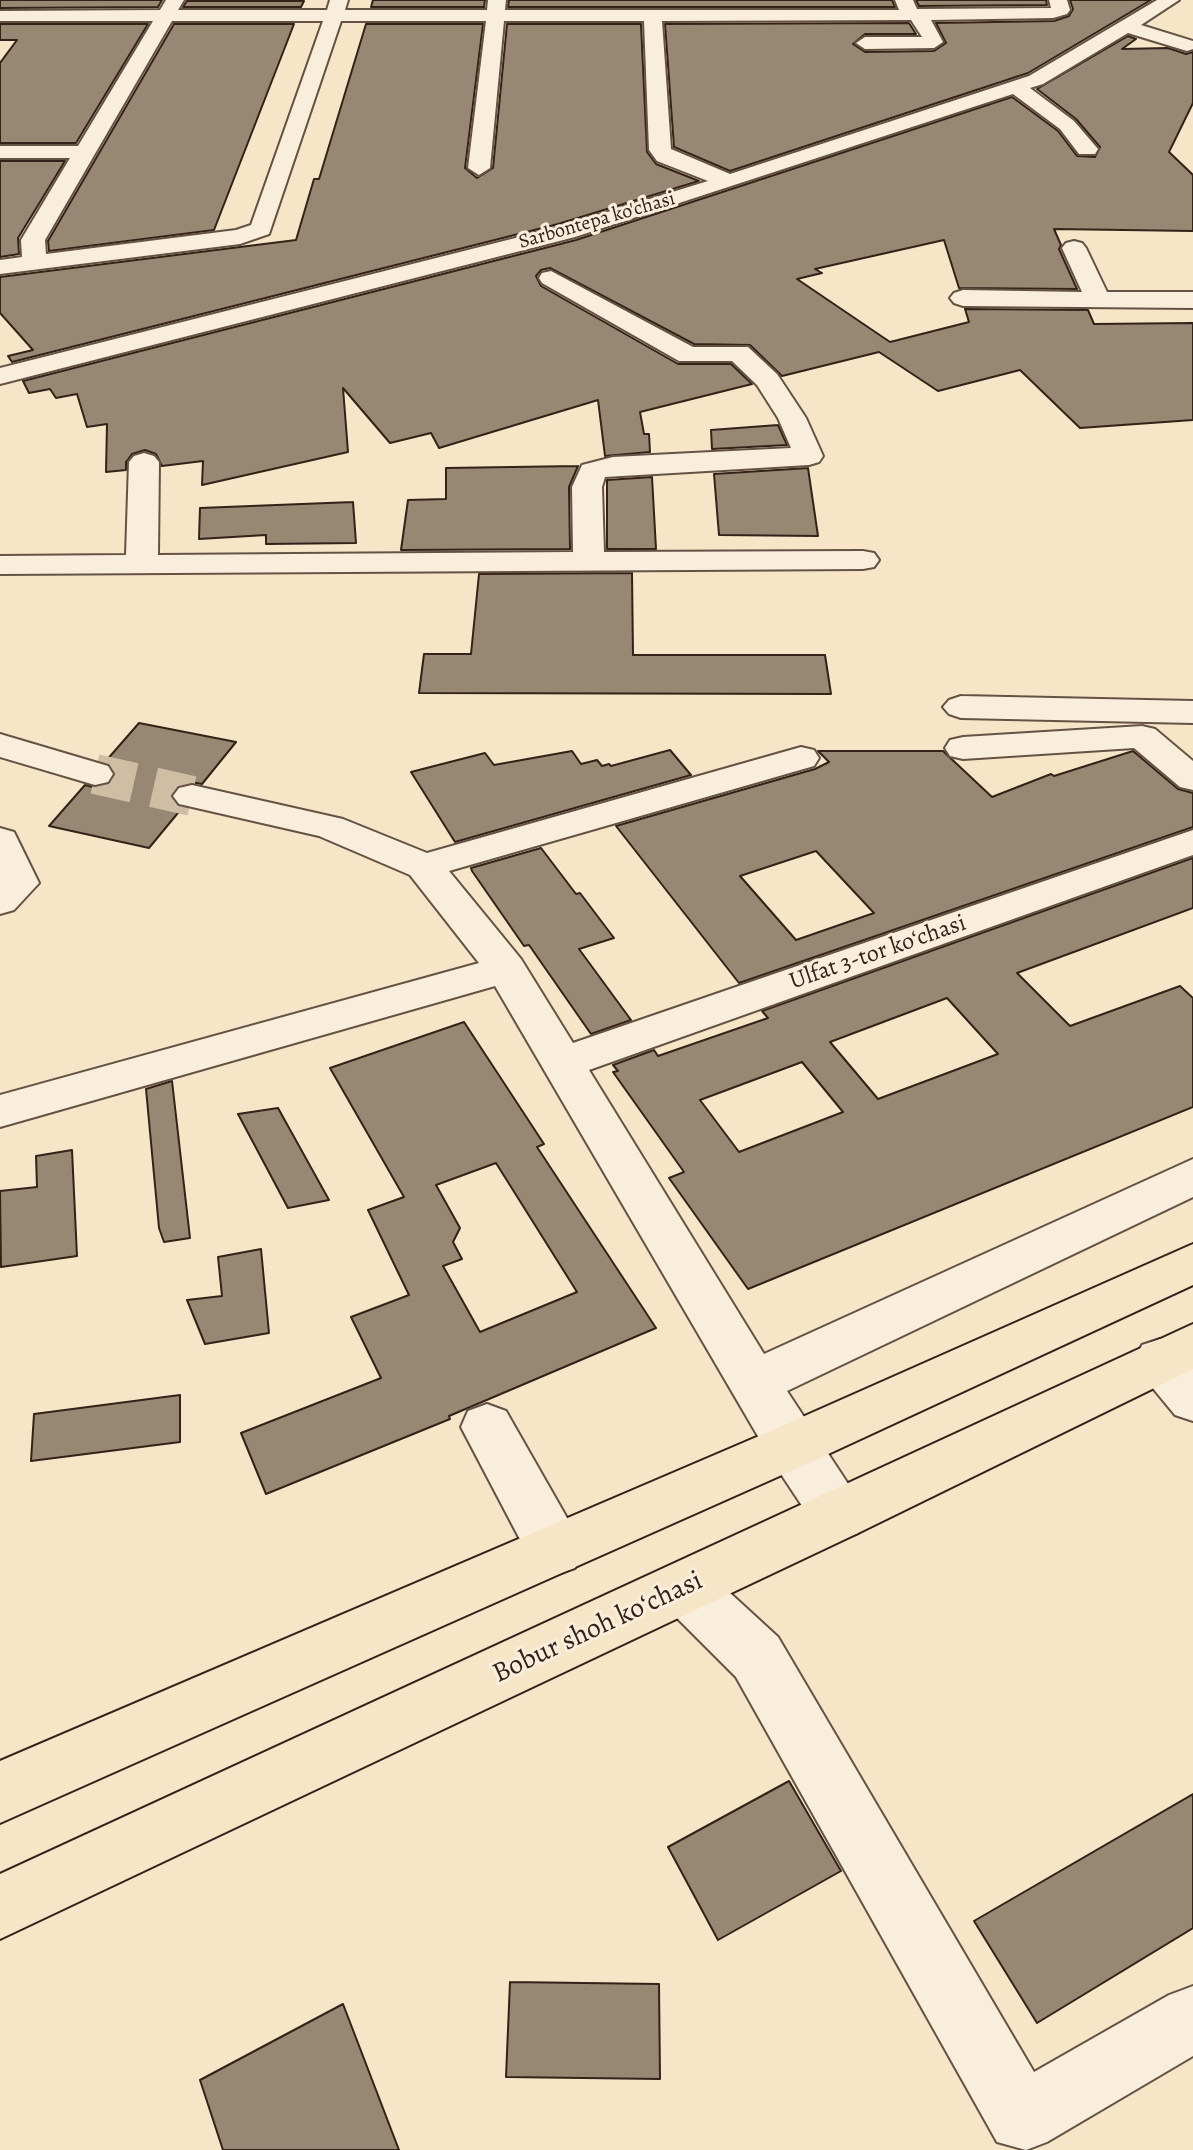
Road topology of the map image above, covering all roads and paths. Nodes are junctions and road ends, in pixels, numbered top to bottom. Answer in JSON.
{"nodes":[{"id":1,"x":49,"y":0,"type":"edge"},
{"id":2,"x":1058,"y":0,"type":"edge"},
{"id":3,"x":908,"y":7,"type":"edge"},
{"id":4,"x":1176,"y":7,"type":"edge"},
{"id":5,"x":335,"y":8,"type":"edge"},
{"id":6,"x":496,"y":8,"type":"edge"},
{"id":7,"x":623,"y":8,"type":"edge"},
{"id":8,"x":758,"y":8,"type":"edge"},
{"id":9,"x":170,"y":9,"type":"edge"},
{"id":10,"x":0,"y":16,"type":"edge"},
{"id":11,"x":29,"y":16,"type":"junction"},
{"id":12,"x":653,"y":17,"type":"junction"},
{"id":13,"x":1075,"y":31,"type":"dead end"},
{"id":14,"x":1114,"y":31,"type":"junction"},
{"id":15,"x":7,"y":35,"type":"dead end"},
{"id":16,"x":1190,"y":41,"type":"edge"},
{"id":17,"x":842,"y":44,"type":"dead end"},
{"id":18,"x":1017,"y":88,"type":"junction"},
{"id":19,"x":1087,"y":149,"type":"dead end"},
{"id":20,"x":0,"y":152,"type":"edge"},
{"id":21,"x":86,"y":152,"type":"junction"},
{"id":22,"x":479,"y":168,"type":"dead end"},
{"id":23,"x":729,"y":182,"type":"junction"},
{"id":24,"x":1074,"y":248,"type":"dead end"},
{"id":25,"x":35,"y":263,"type":"junction"},
{"id":26,"x":0,"y":267,"type":"edge"},
{"id":27,"x":551,"y":278,"type":"dead end"},
{"id":28,"x":963,"y":298,"type":"dead end"},
{"id":29,"x":1098,"y":299,"type":"junction"},
{"id":30,"x":1193,"y":300,"type":"edge"},
{"id":31,"x":1193,"y":318,"type":"edge"},
{"id":32,"x":1038,"y":323,"type":"dead end"},
{"id":33,"x":0,"y":376,"type":"edge"},
{"id":34,"x":144,"y":462,"type":"dead end"},
{"id":35,"x":863,"y":560,"type":"dead end"},
{"id":36,"x":589,"y":561,"type":"junction"},
{"id":37,"x":142,"y":562,"type":"junction"},
{"id":38,"x":0,"y":565,"type":"edge"},
{"id":39,"x":961,"y":707,"type":"dead end"},
{"id":40,"x":1193,"y":712,"type":"edge"},
{"id":41,"x":0,"y":745,"type":"edge"},
{"id":42,"x":963,"y":748,"type":"dead end"},
{"id":43,"x":801,"y":758,"type":"dead end"},
{"id":44,"x":95,"y":774,"type":"tunnel mouth"},
{"id":45,"x":1193,"y":779,"type":"edge"},
{"id":46,"x":192,"y":796,"type":"tunnel mouth"},
{"id":47,"x":0,"y":840,"type":"edge"},
{"id":48,"x":1193,"y":842,"type":"edge"},
{"id":49,"x":424,"y":866,"type":"junction"},
{"id":50,"x":0,"y":901,"type":"edge"},
{"id":51,"x":0,"y":916,"type":"edge"},
{"id":52,"x":506,"y":969,"type":"junction"},
{"id":53,"x":563,"y":1063,"type":"junction"},
{"id":54,"x":0,"y":1111,"type":"edge"},
{"id":55,"x":1193,"y":1177,"type":"edge"},
{"id":56,"x":1193,"y":1263,"type":"edge"},
{"id":57,"x":1182,"y":1368,"type":"edge"},
{"id":58,"x":755,"y":1382,"type":"junction"},
{"id":59,"x":487,"y":1427,"type":"dead end"},
{"id":60,"x":792,"y":1446,"type":"junction"},
{"id":61,"x":839,"y":1516,"type":"junction"},
{"id":62,"x":555,"y":1550,"type":"junction"},
{"id":63,"x":685,"y":1588,"type":"junction"},
{"id":64,"x":0,"y":1792,"type":"edge"},
{"id":65,"x":0,"y":1907,"type":"edge"},
{"id":66,"x":1193,"y":2019,"type":"edge"}],
"edges":[{"from":1,"to":11,"type":"street"},
{"from":2,"to":3,"type":"street"},
{"from":3,"to":8,"type":"street"},
{"from":3,"to":17,"type":"street"},
{"from":4,"to":14,"type":"street","name":"Sarbontepa ko'chasi"},
{"from":4,"to":16,"type":"street"},
{"from":5,"to":6,"type":"street"},
{"from":5,"to":9,"type":"street"},
{"from":5,"to":25,"type":"street"},
{"from":6,"to":7,"type":"street"},
{"from":6,"to":22,"type":"street"},
{"from":7,"to":12,"type":"street"},
{"from":8,"to":12,"type":"street"},
{"from":9,"to":11,"type":"street"},
{"from":9,"to":21,"type":"street"},
{"from":10,"to":11,"type":"street"},
{"from":11,"to":15,"type":"street"},
{"from":12,"to":23,"type":"street"},
{"from":13,"to":14,"type":"street"},
{"from":14,"to":16,"type":"street"},
{"from":14,"to":18,"type":"street","name":"Sarbontepa ko'chasi"},
{"from":18,"to":19,"type":"street"},
{"from":18,"to":23,"type":"street","name":"Sarbontepa ko'chasi"},
{"from":20,"to":21,"type":"street"},
{"from":21,"to":25,"type":"street"},
{"from":23,"to":33,"type":"street","name":"Sarbontepa ko'chasi"},
{"from":24,"to":29,"type":"street"},
{"from":25,"to":26,"type":"street"},
{"from":27,"to":36,"type":"street"},
{"from":28,"to":29,"type":"street"},
{"from":29,"to":30,"type":"street"},
{"from":31,"to":32,"type":"street"},
{"from":34,"to":37,"type":"street"},
{"from":35,"to":36,"type":"street"},
{"from":36,"to":37,"type":"street"},
{"from":37,"to":38,"type":"street"},
{"from":39,"to":40,"type":"street"},
{"from":41,"to":44,"type":"street"},
{"from":42,"to":45,"type":"street"},
{"from":43,"to":49,"type":"street"},
{"from":46,"to":49,"type":"street"},
{"from":47,"to":50,"type":"street"},
{"from":48,"to":53,"type":"street","name":"Ulfat 3-tor koʻchasi"},
{"from":49,"to":52,"type":"street"},
{"from":50,"to":51,"type":"street"},
{"from":52,"to":53,"type":"street"},
{"from":52,"to":54,"type":"street"},
{"from":53,"to":58,"type":"street"},
{"from":55,"to":58,"type":"street"},
{"from":56,"to":60,"type":"main road"},
{"from":57,"to":61,"type":"main road","name":"Bobur shoh koʻchasi"},
{"from":58,"to":60,"type":"street"},
{"from":59,"to":62,"type":"street"},
{"from":60,"to":61,"type":"street"},
{"from":60,"to":62,"type":"main road"},
{"from":61,"to":63,"type":"main road","name":"Bobur shoh koʻchasi"},
{"from":62,"to":64,"type":"main road"},
{"from":63,"to":65,"type":"main road","name":"Bobur shoh koʻchasi"},
{"from":63,"to":66,"type":"street"}]}
